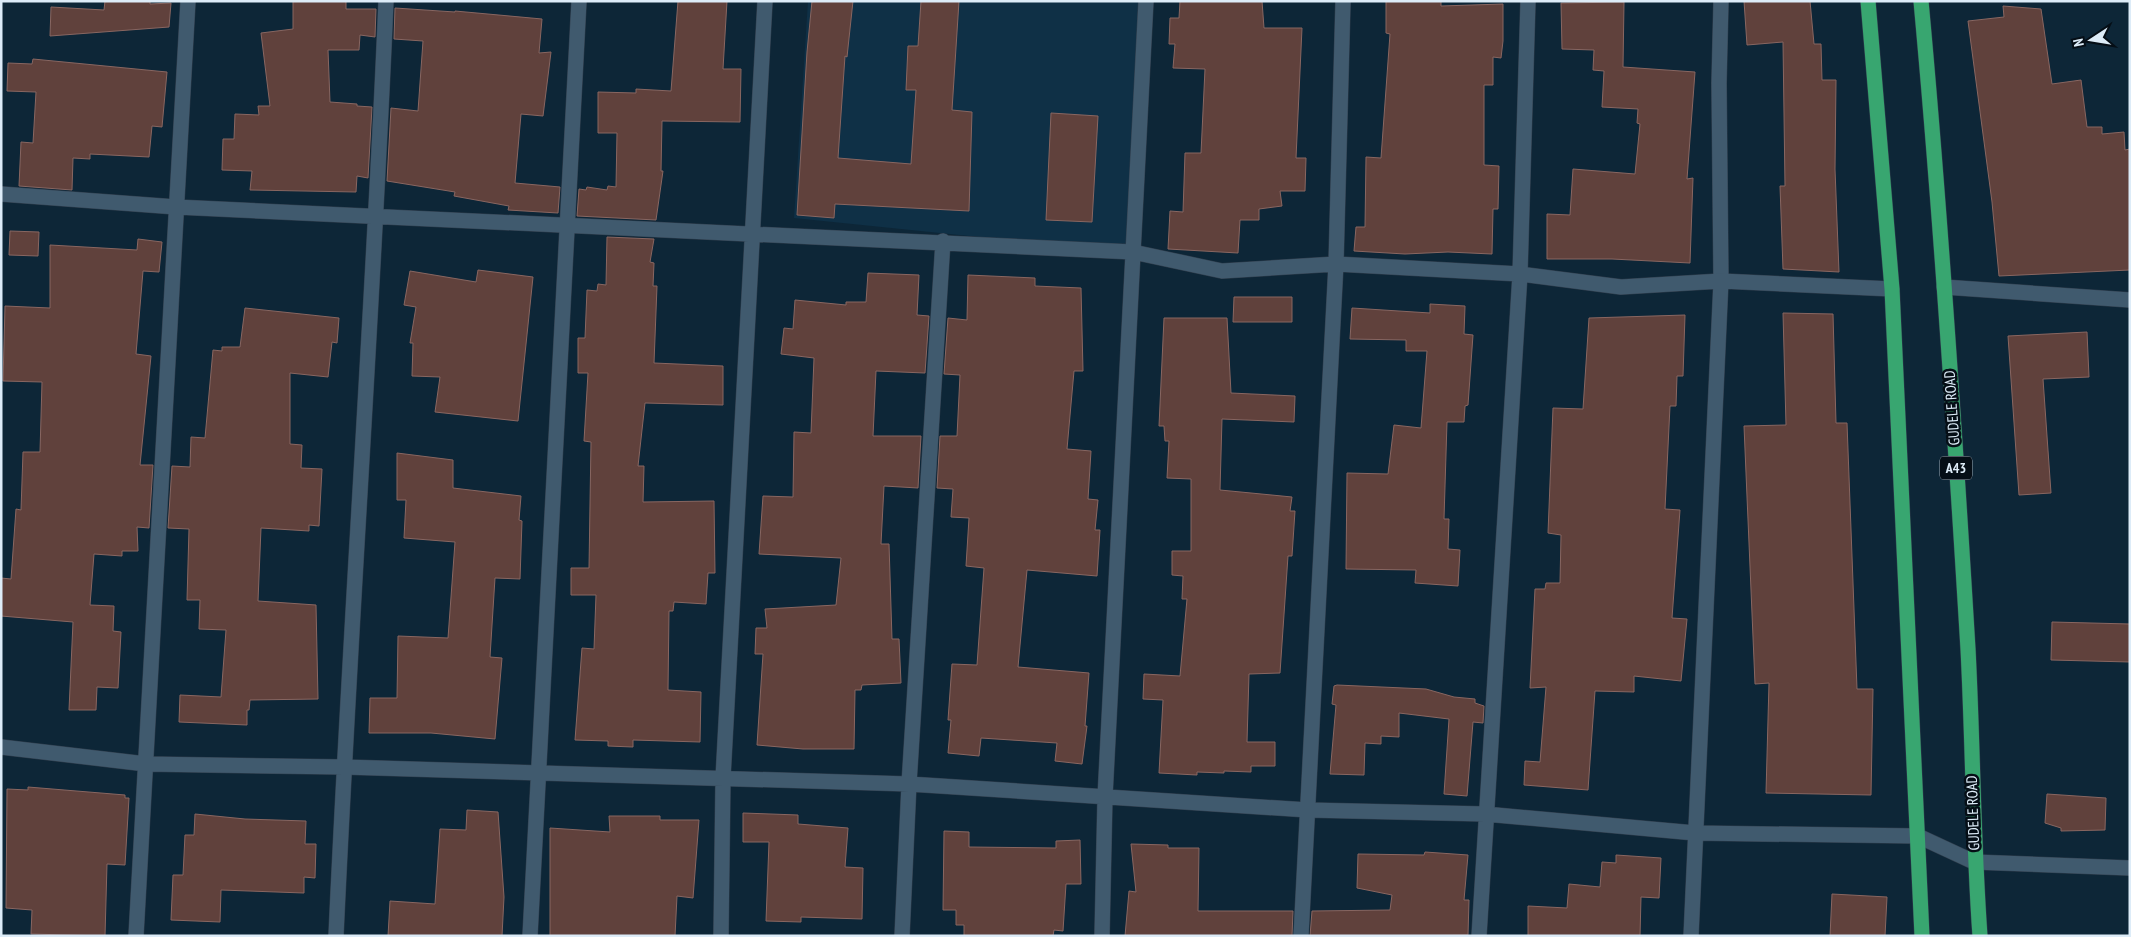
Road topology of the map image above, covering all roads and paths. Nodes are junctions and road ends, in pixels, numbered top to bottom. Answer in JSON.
{"nodes":[{"id":1,"x":188,"y":1,"type":"edge"},
{"id":2,"x":386,"y":1,"type":"edge"},
{"id":3,"x":579,"y":1,"type":"edge"},
{"id":4,"x":764,"y":1,"type":"edge"},
{"id":5,"x":1146,"y":1,"type":"edge"},
{"id":6,"x":1343,"y":1,"type":"edge"},
{"id":7,"x":1528,"y":1,"type":"edge"},
{"id":8,"x":1722,"y":1,"type":"edge"},
{"id":9,"x":1868,"y":1,"type":"edge"},
{"id":10,"x":1921,"y":1,"type":"edge"},
{"id":11,"x":1,"y":194,"type":"edge"},
{"id":12,"x":176,"y":207,"type":"junction"},
{"id":13,"x":377,"y":216,"type":"junction"},
{"id":14,"x":567,"y":226,"type":"junction"},
{"id":15,"x":752,"y":232,"type":"junction"},
{"id":16,"x":943,"y":241,"type":"junction"},
{"id":17,"x":1133,"y":252,"type":"junction"},
{"id":18,"x":1336,"y":264,"type":"junction"},
{"id":19,"x":1520,"y":274,"type":"junction"},
{"id":20,"x":1721,"y":281,"type":"junction"},
{"id":21,"x":1944,"y":286,"type":"junction"},
{"id":22,"x":1892,"y":289,"type":"junction"},
{"id":23,"x":2130,"y":300,"type":"edge"},
{"id":24,"x":1,"y":748,"type":"edge"},
{"id":25,"x":146,"y":764,"type":"junction"},
{"id":26,"x":344,"y":767,"type":"junction"},
{"id":27,"x":539,"y":773,"type":"junction"},
{"id":28,"x":722,"y":778,"type":"junction"},
{"id":29,"x":909,"y":784,"type":"junction"},
{"id":30,"x":1105,"y":797,"type":"junction"},
{"id":31,"x":1308,"y":810,"type":"junction"},
{"id":32,"x":1485,"y":814,"type":"junction"},
{"id":33,"x":1695,"y":833,"type":"junction"},
{"id":34,"x":1918,"y":836,"type":"junction"},
{"id":35,"x":1974,"y":862,"type":"junction"},
{"id":36,"x":2130,"y":868,"type":"edge"},
{"id":37,"x":136,"y":936,"type":"edge"},
{"id":38,"x":336,"y":936,"type":"edge"},
{"id":39,"x":530,"y":936,"type":"edge"},
{"id":40,"x":721,"y":936,"type":"edge"},
{"id":41,"x":902,"y":936,"type":"edge"},
{"id":42,"x":1102,"y":936,"type":"edge"},
{"id":43,"x":1301,"y":936,"type":"edge"},
{"id":44,"x":1479,"y":936,"type":"edge"},
{"id":45,"x":1692,"y":936,"type":"edge"},
{"id":46,"x":1922,"y":936,"type":"edge"},
{"id":47,"x":1980,"y":936,"type":"edge"}],
"edges":[{"from":1,"to":12,"type":"street"},
{"from":2,"to":13,"type":"street"},
{"from":3,"to":14,"type":"street"},
{"from":4,"to":15,"type":"street"},
{"from":5,"to":17,"type":"street"},
{"from":6,"to":18,"type":"street"},
{"from":7,"to":19,"type":"street"},
{"from":8,"to":20,"type":"street"},
{"from":9,"to":22,"type":"highway"},
{"from":10,"to":21,"type":"highway","name":"GUDELE ROAD","number":"A43"},
{"from":11,"to":12,"type":"street"},
{"from":12,"to":13,"type":"street"},
{"from":12,"to":25,"type":"street"},
{"from":13,"to":14,"type":"street"},
{"from":13,"to":26,"type":"street"},
{"from":14,"to":15,"type":"street"},
{"from":14,"to":27,"type":"street"},
{"from":15,"to":16,"type":"street"},
{"from":15,"to":28,"type":"street"},
{"from":16,"to":17,"type":"street"},
{"from":16,"to":29,"type":"street"},
{"from":17,"to":18,"type":"street"},
{"from":17,"to":30,"type":"street"},
{"from":18,"to":19,"type":"street"},
{"from":18,"to":31,"type":"street"},
{"from":19,"to":20,"type":"street"},
{"from":19,"to":32,"type":"street"},
{"from":20,"to":22,"type":"street"},
{"from":20,"to":33,"type":"street"},
{"from":21,"to":23,"type":"street"},
{"from":21,"to":35,"type":"highway","name":"GUDELE ROAD","number":"A43"},
{"from":22,"to":34,"type":"highway"},
{"from":24,"to":25,"type":"street"},
{"from":25,"to":26,"type":"street"},
{"from":25,"to":37,"type":"street"},
{"from":26,"to":27,"type":"street"},
{"from":26,"to":38,"type":"street"},
{"from":27,"to":28,"type":"street"},
{"from":27,"to":39,"type":"street"},
{"from":28,"to":29,"type":"street"},
{"from":28,"to":40,"type":"street"},
{"from":29,"to":30,"type":"street"},
{"from":29,"to":41,"type":"street"},
{"from":30,"to":31,"type":"street"},
{"from":30,"to":42,"type":"street"},
{"from":31,"to":32,"type":"street"},
{"from":31,"to":43,"type":"street"},
{"from":32,"to":33,"type":"street"},
{"from":32,"to":44,"type":"street"},
{"from":33,"to":34,"type":"street"},
{"from":33,"to":45,"type":"street"},
{"from":34,"to":35,"type":"street"},
{"from":34,"to":46,"type":"highway"},
{"from":35,"to":36,"type":"street"},
{"from":35,"to":47,"type":"highway","name":"GUDELE ROAD","number":"A43"}]}
